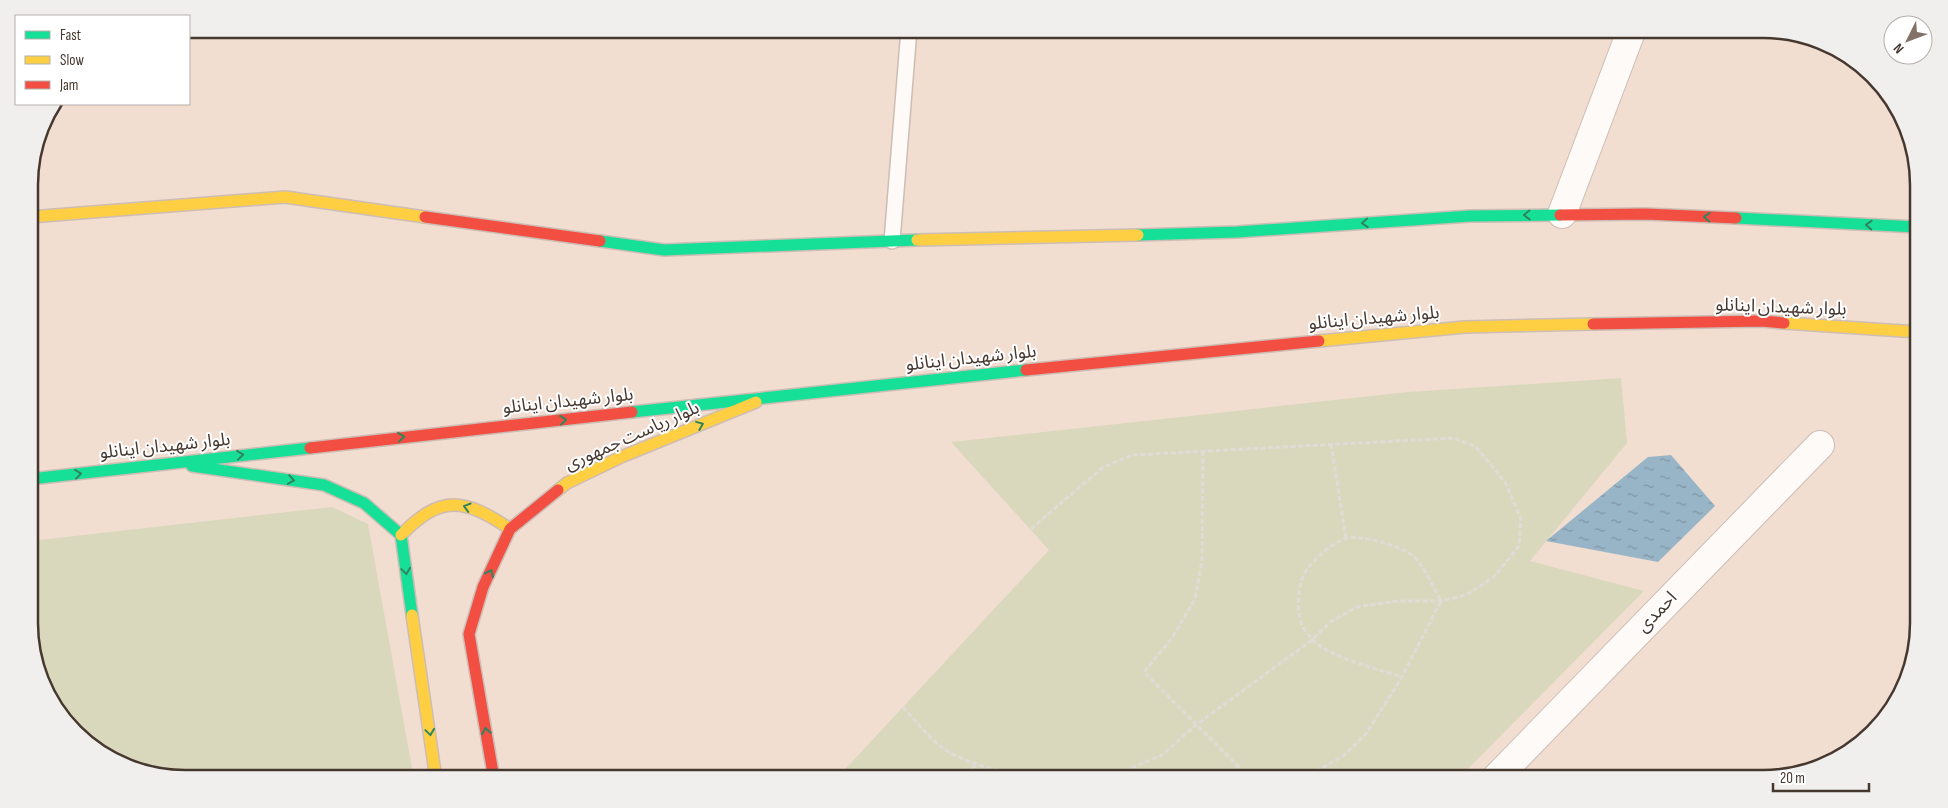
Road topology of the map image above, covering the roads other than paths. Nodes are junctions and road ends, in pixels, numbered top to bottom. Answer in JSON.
{"nodes":[{"id":1,"x":908,"y":38,"type":"edge"},
{"id":2,"x":1629,"y":38,"type":"edge"},
{"id":3,"x":1562,"y":214,"type":"junction"},
{"id":4,"x":38,"y":215,"type":"edge"},
{"id":5,"x":1910,"y":227,"type":"edge"},
{"id":6,"x":892,"y":241,"type":"junction"},
{"id":7,"x":1910,"y":331,"type":"edge"},
{"id":8,"x":769,"y":397,"type":"junction"},
{"id":9,"x":1820,"y":446,"type":"dead end"},
{"id":10,"x":173,"y":463,"type":"junction"},
{"id":11,"x":37,"y":478,"type":"edge"},
{"id":12,"x":510,"y":529,"type":"junction"},
{"id":13,"x":401,"y":536,"type":"junction"},
{"id":14,"x":435,"y":770,"type":"edge"},
{"id":15,"x":493,"y":770,"type":"edge"},
{"id":16,"x":1504,"y":770,"type":"edge"}],
"edges":[{"from":1,"to":6,"type":"lane"},
{"from":2,"to":3,"type":"street"},
{"from":5,"to":3,"type":"main road","one_way":true},
{"from":3,"to":6,"type":"main road","one_way":true},
{"from":4,"to":6,"type":"main road"},
{"from":7,"to":8,"type":"main road","name":"بلوار شهیدان اینانلو"},
{"from":10,"to":8,"type":"main road","name":"بلوار شهیدان اینانلو","one_way":true},
{"from":12,"to":8,"type":"main road","name":"بلوار ریاست جمهوری","one_way":true},
{"from":9,"to":16,"type":"street","name":"احمدی"},
{"from":11,"to":10,"type":"main road","name":"بلوار شهیدان اینانلو","one_way":true},
{"from":10,"to":13,"type":"main road","one_way":true},
{"from":12,"to":13,"type":"main road","one_way":true},
{"from":15,"to":12,"type":"main road","name":"بلوار ریاست جمهوری","one_way":true},
{"from":13,"to":14,"type":"main road","one_way":true}]}
